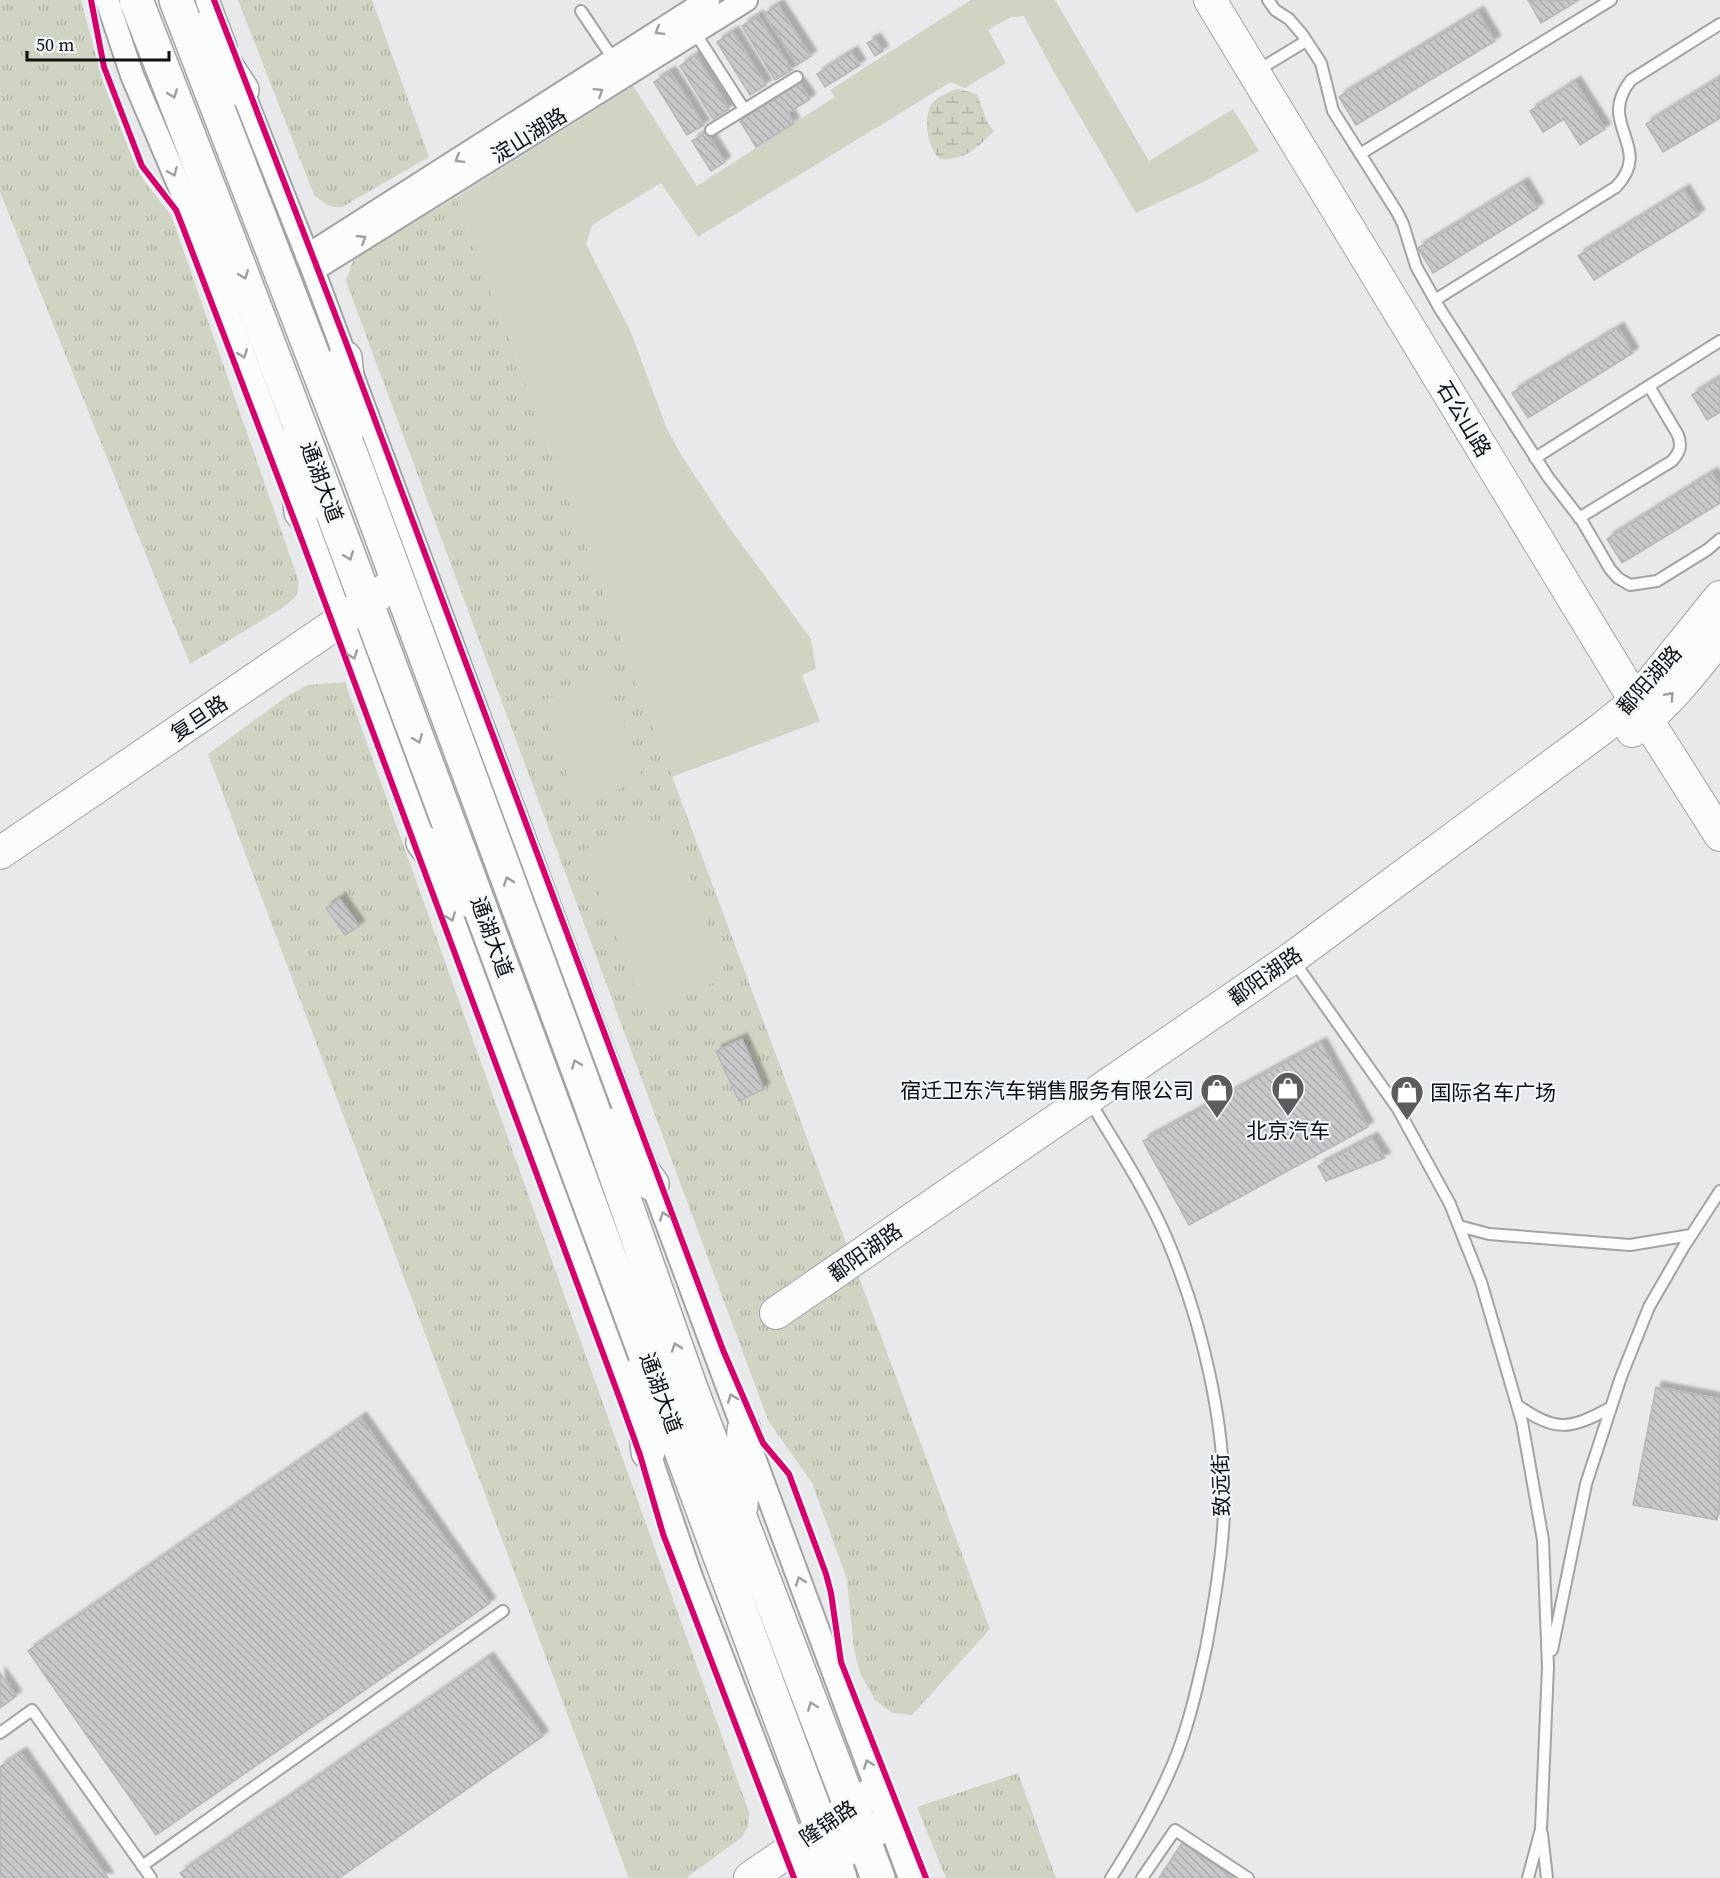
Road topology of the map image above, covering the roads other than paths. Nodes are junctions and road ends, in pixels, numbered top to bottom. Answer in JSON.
{"nodes":[{"id":1,"x":106,"y":0,"type":"edge"},
{"id":2,"x":136,"y":0,"type":"edge"},
{"id":3,"x":176,"y":0,"type":"edge"},
{"id":4,"x":182,"y":0,"type":"edge"},
{"id":5,"x":207,"y":0,"type":"edge"},
{"id":6,"x":708,"y":0,"type":"edge"},
{"id":7,"x":746,"y":0,"type":"edge"},
{"id":8,"x":1210,"y":0,"type":"edge"},
{"id":9,"x":1268,"y":0,"type":"edge"},
{"id":10,"x":1611,"y":0,"type":"edge"},
{"id":11,"x":581,"y":11,"type":"dead end"},
{"id":12,"x":690,"y":23,"type":"junction"},
{"id":13,"x":1720,"y":24,"type":"edge"},
{"id":14,"x":1306,"y":41,"type":"junction"},
{"id":15,"x":614,"y":60,"type":"junction"},
{"id":16,"x":1253,"y":73,"type":"junction"},
{"id":17,"x":797,"y":77,"type":"dead end"},
{"id":18,"x":242,"y":90,"type":"junction"},
{"id":19,"x":744,"y":109,"type":"junction"},
{"id":20,"x":711,"y":130,"type":"dead end"},
{"id":21,"x":1360,"y":154,"type":"junction"},
{"id":22,"x":310,"y":263,"type":"junction"},
{"id":23,"x":1435,"y":300,"type":"junction"},
{"id":24,"x":1720,"y":342,"type":"edge"},
{"id":25,"x":345,"y":358,"type":"junction"},
{"id":26,"x":1649,"y":386,"type":"junction"},
{"id":27,"x":296,"y":413,"type":"junction"},
{"id":28,"x":1535,"y":458,"type":"junction"},
{"id":29,"x":357,"y":470,"type":"junction"},
{"id":30,"x":301,"y":512,"type":"junction"},
{"id":31,"x":1579,"y":518,"type":"junction"},
{"id":32,"x":1720,"y":539,"type":"edge"},
{"id":33,"x":398,"y":582,"type":"junction"},
{"id":34,"x":1720,"y":597,"type":"edge"},
{"id":35,"x":354,"y":612,"type":"junction"},
{"id":36,"x":1720,"y":636,"type":"edge"},
{"id":37,"x":1641,"y":711,"type":"junction"},
{"id":38,"x":1720,"y":836,"type":"edge"},
{"id":39,"x":423,"y":842,"type":"junction"},
{"id":40,"x":0,"y":853,"type":"edge"},
{"id":41,"x":489,"y":928,"type":"junction"},
{"id":42,"x":1295,"y":963,"type":"junction"},
{"id":43,"x":589,"y":1099,"type":"junction"},
{"id":44,"x":1091,"y":1104,"type":"junction"},
{"id":45,"x":652,"y":1184,"type":"junction"},
{"id":46,"x":1720,"y":1191,"type":"edge"},
{"id":47,"x":1459,"y":1226,"type":"junction"},
{"id":48,"x":1691,"y":1235,"type":"junction"},
{"id":49,"x":780,"y":1319,"type":"dead end"},
{"id":50,"x":637,"y":1328,"type":"junction"},
{"id":51,"x":1517,"y":1405,"type":"junction"},
{"id":52,"x":1610,"y":1408,"type":"junction"},
{"id":53,"x":744,"y":1430,"type":"junction"},
{"id":54,"x":648,"y":1452,"type":"junction"},
{"id":55,"x":741,"y":1520,"type":"junction"},
{"id":56,"x":503,"y":1611,"type":"dead end"},
{"id":57,"x":769,"y":1640,"type":"junction"},
{"id":58,"x":1548,"y":1667,"type":"junction"},
{"id":59,"x":0,"y":1733,"type":"edge"},
{"id":60,"x":864,"y":1799,"type":"junction"},
{"id":61,"x":876,"y":1829,"type":"junction"},
{"id":62,"x":1541,"y":1829,"type":"junction"},
{"id":63,"x":808,"y":1837,"type":"junction"},
{"id":64,"x":142,"y":1866,"type":"junction"},
{"id":65,"x":818,"y":1874,"type":"edge"},
{"id":66,"x":151,"y":1878,"type":"edge"},
{"id":67,"x":750,"y":1878,"type":"edge"},
{"id":68,"x":878,"y":1878,"type":"edge"},
{"id":69,"x":910,"y":1878,"type":"edge"},
{"id":70,"x":1111,"y":1878,"type":"edge"},
{"id":71,"x":1142,"y":1878,"type":"edge"},
{"id":72,"x":1248,"y":1878,"type":"edge"},
{"id":73,"x":1528,"y":1878,"type":"edge"},
{"id":74,"x":1547,"y":1878,"type":"edge"}],
"edges":[{"from":1,"to":30,"type":"street","one_way":true},
{"from":2,"to":27,"type":"main road","name":"通湖大道","one_way":true},
{"from":3,"to":29,"type":"main road","name":"通湖大道"},
{"from":4,"to":18,"type":"main road"},
{"from":5,"to":18,"type":"street"},
{"from":6,"to":12,"type":"street","name":"淀山湖路"},
{"from":7,"to":12,"type":"street","name":"淀山湖路"},
{"from":8,"to":16,"type":"street","name":"石公山路"},
{"from":9,"to":14,"type":"lane"},
{"from":10,"to":21,"type":"lane"},
{"from":11,"to":15,"type":"lane"},
{"from":12,"to":15,"type":"street","name":"淀山湖路","one_way":true},
{"from":12,"to":19,"type":"lane"},
{"from":22,"to":12,"type":"street","name":"淀山湖路","one_way":true},
{"from":13,"to":23,"type":"lane"},
{"from":14,"to":16,"type":"lane"},
{"from":14,"to":21,"type":"lane"},
{"from":15,"to":22,"type":"street","name":"淀山湖路","one_way":true},
{"from":16,"to":37,"type":"street","name":"石公山路"},
{"from":17,"to":19,"type":"lane"},
{"from":18,"to":22,"type":"street"},
{"from":19,"to":20,"type":"lane"},
{"from":21,"to":23,"type":"lane"},
{"from":22,"to":25,"type":"street"},
{"from":23,"to":28,"type":"lane"},
{"from":24,"to":26,"type":"lane"},
{"from":25,"to":29,"type":"main road"},
{"from":25,"to":45,"type":"street"},
{"from":26,"to":28,"type":"lane"},
{"from":26,"to":31,"type":"lane"},
{"from":27,"to":30,"type":"main road"},
{"from":27,"to":35,"type":"main road","name":"通湖大道","one_way":true},
{"from":28,"to":31,"type":"lane"},
{"from":29,"to":33,"type":"main road","name":"通湖大道"},
{"from":30,"to":35,"type":"street"},
{"from":31,"to":32,"type":"lane"},
{"from":33,"to":35,"type":"street","name":"复旦路"},
{"from":43,"to":33,"type":"main road","name":"通湖大道","one_way":true},
{"from":34,"to":37,"type":"street","name":"鄱阳湖路"},
{"from":35,"to":39,"type":"street","one_way":true},
{"from":35,"to":40,"type":"street","name":"复旦路"},
{"from":35,"to":41,"type":"main road","name":"通湖大道","one_way":true},
{"from":37,"to":36,"type":"street","name":"鄱阳湖路","one_way":true},
{"from":37,"to":38,"type":"street","name":"石公山路"},
{"from":37,"to":42,"type":"street","name":"鄱阳湖路"},
{"from":39,"to":41,"type":"main road"},
{"from":39,"to":54,"type":"street","one_way":true},
{"from":41,"to":50,"type":"main road","name":"通湖大道"},
{"from":42,"to":44,"type":"street","name":"鄱阳湖路"},
{"from":42,"to":47,"type":"lane"},
{"from":43,"to":45,"type":"main road"},
{"from":55,"to":43,"type":"main road","name":"通湖大道","one_way":true},
{"from":44,"to":49,"type":"street","name":"鄱阳湖路"},
{"from":44,"to":70,"type":"lane","name":"致远街"},
{"from":53,"to":45,"type":"street","one_way":true},
{"from":46,"to":48,"type":"lane"},
{"from":47,"to":48,"type":"lane"},
{"from":47,"to":51,"type":"lane"},
{"from":48,"to":52,"type":"lane"},
{"from":50,"to":54,"type":"main road"},
{"from":50,"to":57,"type":"main road","name":"通湖大道"},
{"from":51,"to":52,"type":"lane"},
{"from":51,"to":58,"type":"lane"},
{"from":52,"to":58,"type":"lane"},
{"from":53,"to":55,"type":"main road"},
{"from":60,"to":53,"type":"street","one_way":true},
{"from":54,"to":63,"type":"street"},
{"from":55,"to":57,"type":"main road","name":"通湖大道"},
{"from":56,"to":64,"type":"lane"},
{"from":60,"to":57,"type":"main road","name":"通湖大道","one_way":true},
{"from":57,"to":63,"type":"main road","name":"通湖大道"},
{"from":58,"to":62,"type":"lane"},
{"from":59,"to":64,"type":"lane"},
{"from":60,"to":61,"type":"main road","name":"通湖大道"},
{"from":60,"to":63,"type":"street","name":"隆锦路"},
{"from":61,"to":65,"type":"street","name":"隆锦路"},
{"from":61,"to":68,"type":"main road","name":"通湖大道"},
{"from":61,"to":69,"type":"street"},
{"from":62,"to":73,"type":"lane"},
{"from":62,"to":74,"type":"lane"},
{"from":63,"to":65,"type":"main road","name":"通湖大道"},
{"from":63,"to":67,"type":"street","name":"隆锦路"},
{"from":64,"to":66,"type":"lane"},
{"from":71,"to":72,"type":"lane"}]}
